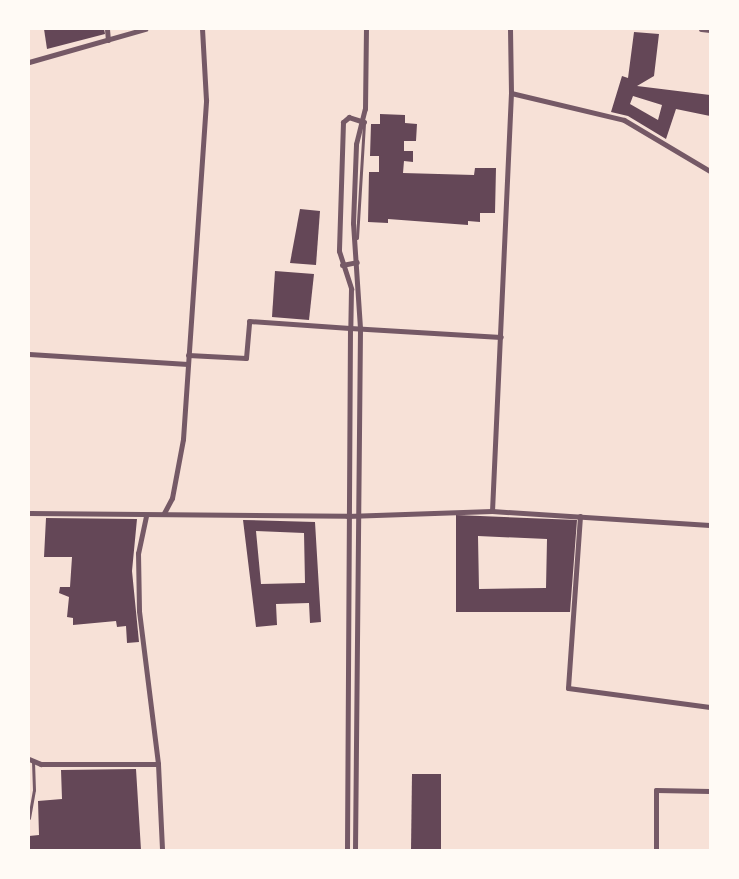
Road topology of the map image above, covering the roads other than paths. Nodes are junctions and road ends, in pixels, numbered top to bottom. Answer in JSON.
{"nodes":[{"id":1,"x":108,"y":29,"type":"edge"},
{"id":2,"x":145,"y":29,"type":"edge"},
{"id":3,"x":202,"y":29,"type":"edge"},
{"id":4,"x":366,"y":29,"type":"edge"},
{"id":5,"x":510,"y":29,"type":"edge"},
{"id":6,"x":701,"y":29,"type":"edge"},
{"id":7,"x":710,"y":30,"type":"edge"},
{"id":8,"x":108,"y":40,"type":"junction"},
{"id":9,"x":29,"y":62,"type":"edge"},
{"id":10,"x":511,"y":93,"type":"junction"},
{"id":11,"x":364,"y":122,"type":"junction"},
{"id":12,"x":710,"y":171,"type":"edge"},
{"id":13,"x":357,"y":262,"type":"junction"},
{"id":14,"x":342,"y":265,"type":"junction"},
{"id":15,"x":347,"y":328,"type":"junction"},
{"id":16,"x":360,"y":328,"type":"junction"},
{"id":17,"x":501,"y":337,"type":"junction"},
{"id":18,"x":29,"y":354,"type":"edge"},
{"id":19,"x":188,"y":355,"type":"junction"},
{"id":20,"x":188,"y":364,"type":"junction"},
{"id":21,"x":492,"y":511,"type":"junction"},
{"id":22,"x":29,"y":513,"type":"edge"},
{"id":23,"x":164,"y":513,"type":"junction"},
{"id":24,"x":356,"y":515,"type":"junction"},
{"id":25,"x":146,"y":516,"type":"junction"},
{"id":26,"x":347,"y":516,"type":"junction"},
{"id":27,"x":580,"y":516,"type":"junction"},
{"id":28,"x":710,"y":526,"type":"edge"},
{"id":29,"x":710,"y":708,"type":"edge"},
{"id":30,"x":31,"y":760,"type":"edge"},
{"id":31,"x":158,"y":764,"type":"junction"},
{"id":32,"x":710,"y":791,"type":"edge"},
{"id":33,"x":29,"y":818,"type":"edge"},
{"id":34,"x":162,"y":850,"type":"edge"},
{"id":35,"x":347,"y":850,"type":"edge"},
{"id":36,"x":355,"y":850,"type":"edge"},
{"id":37,"x":656,"y":850,"type":"edge"}],
"edges":[{"from":1,"to":8,"type":"street"},
{"from":2,"to":8,"type":"street"},
{"from":3,"to":19,"type":"street"},
{"from":4,"to":11,"type":"street"},
{"from":5,"to":10,"type":"street"},
{"from":6,"to":7,"type":"street"},
{"from":8,"to":9,"type":"street"},
{"from":10,"to":12,"type":"street"},
{"from":10,"to":17,"type":"street"},
{"from":11,"to":13,"type":"street"},
{"from":11,"to":14,"type":"street"},
{"from":13,"to":14,"type":"street"},
{"from":13,"to":16,"type":"street"},
{"from":14,"to":15,"type":"street"},
{"from":15,"to":16,"type":"street"},
{"from":15,"to":19,"type":"street"},
{"from":15,"to":26,"type":"street"},
{"from":16,"to":17,"type":"street"},
{"from":16,"to":24,"type":"street"},
{"from":17,"to":21,"type":"street"},
{"from":18,"to":20,"type":"street"},
{"from":19,"to":20,"type":"street"},
{"from":20,"to":23,"type":"street"},
{"from":21,"to":24,"type":"street"},
{"from":21,"to":27,"type":"street"},
{"from":22,"to":25,"type":"street"},
{"from":23,"to":25,"type":"street"},
{"from":23,"to":26,"type":"street"},
{"from":24,"to":26,"type":"street"},
{"from":24,"to":36,"type":"street"},
{"from":25,"to":31,"type":"street"},
{"from":26,"to":35,"type":"street"},
{"from":27,"to":28,"type":"street"},
{"from":27,"to":29,"type":"street"},
{"from":30,"to":31,"type":"street"},
{"from":30,"to":33,"type":"lane"},
{"from":31,"to":34,"type":"street"},
{"from":32,"to":37,"type":"street"}]}
